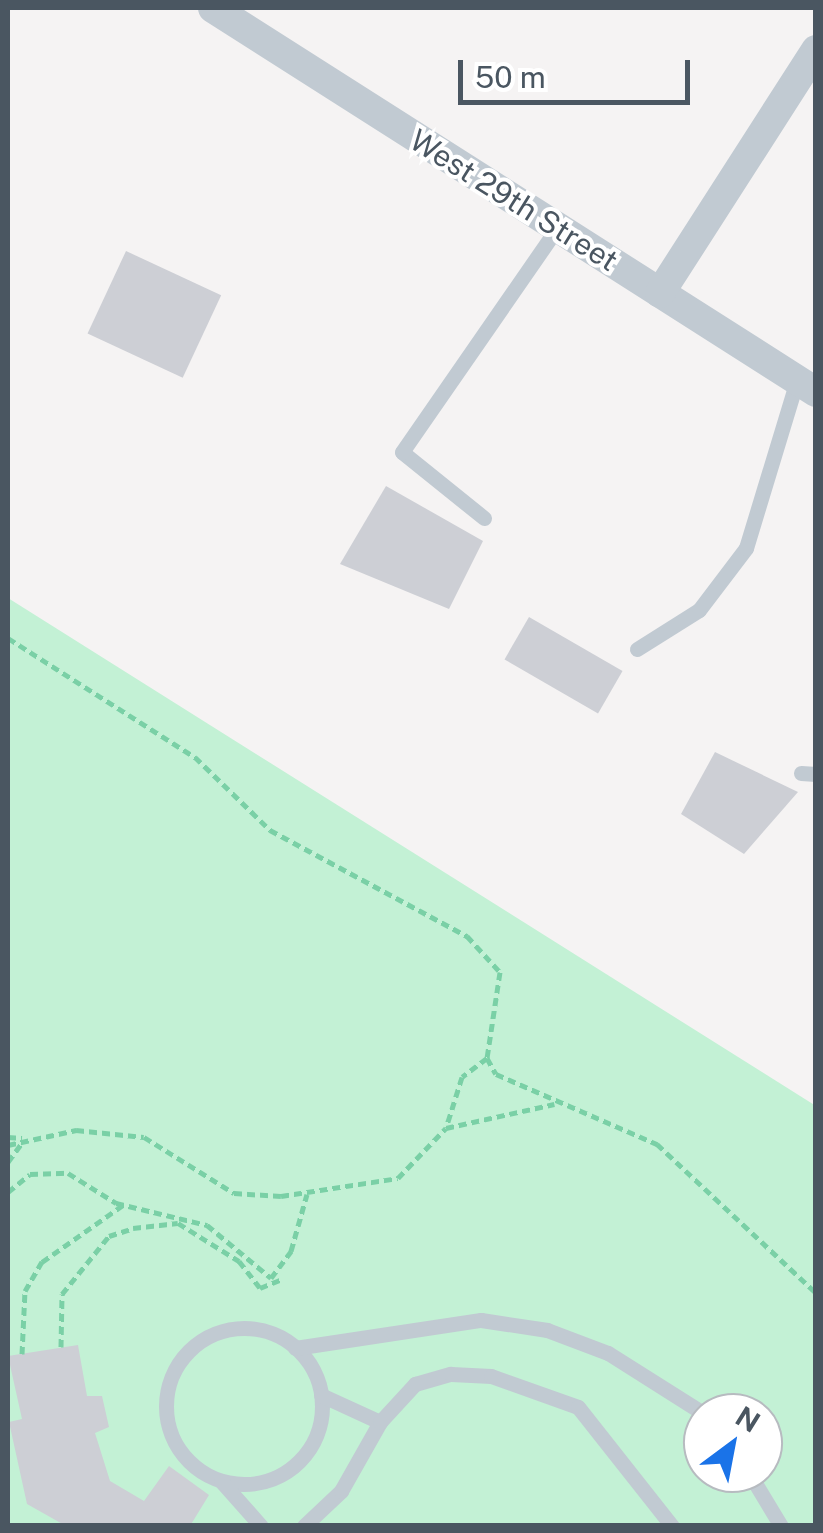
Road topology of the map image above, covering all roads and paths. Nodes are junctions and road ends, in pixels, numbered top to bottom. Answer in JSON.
{"nodes":[{"id":1,"x":212,"y":8,"type":"edge"},
{"id":2,"x":816,"y":50,"type":"edge"},
{"id":3,"x":558,"y":228,"type":"junction"},
{"id":4,"x":660,"y":292,"type":"junction"},
{"id":5,"x":806,"y":386,"type":"edge"},
{"id":6,"x":484,"y":518,"type":"dead end"},
{"id":7,"x":8,"y":638,"type":"edge"},
{"id":8,"x":637,"y":649,"type":"dead end"},
{"id":9,"x":487,"y":1058,"type":"junction"},
{"id":10,"x":560,"y":1102,"type":"junction"},
{"id":11,"x":446,"y":1128,"type":"junction"},
{"id":12,"x":8,"y":1137,"type":"edge"},
{"id":13,"x":25,"y":1138,"type":"junction"},
{"id":14,"x":8,"y":1145,"type":"edge"},
{"id":15,"x":8,"y":1162,"type":"edge"},
{"id":16,"x":8,"y":1192,"type":"edge"},
{"id":17,"x":307,"y":1194,"type":"junction"},
{"id":18,"x":124,"y":1205,"type":"junction"},
{"id":19,"x":280,"y":1280,"type":"dead end"},
{"id":20,"x":816,"y":1293,"type":"edge"},
{"id":21,"x":62,"y":1348,"type":"dead end"},
{"id":22,"x":295,"y":1348,"type":"junction"},
{"id":23,"x":22,"y":1354,"type":"dead end"},
{"id":24,"x":321,"y":1395,"type":"junction"},
{"id":25,"x":683,"y":1400,"type":"edge"},
{"id":26,"x":380,"y":1422,"type":"junction"},
{"id":27,"x":221,"y":1481,"type":"junction"},
{"id":28,"x":761,"y":1493,"type":"edge"},
{"id":29,"x":261,"y":1526,"type":"edge"},
{"id":30,"x":304,"y":1526,"type":"edge"},
{"id":31,"x":672,"y":1526,"type":"edge"},
{"id":32,"x":781,"y":1526,"type":"edge"}],
"edges":[{"from":1,"to":3,"type":"street","name":"West 29th Street"},
{"from":2,"to":4,"type":"street"},
{"from":3,"to":4,"type":"street","name":"West 29th Street"},
{"from":3,"to":6,"type":"lane"},
{"from":4,"to":5,"type":"street","name":"West 29th Street"},
{"from":5,"to":8,"type":"lane"},
{"from":7,"to":9,"type":"path"},
{"from":9,"to":10,"type":"path"},
{"from":9,"to":11,"type":"path"},
{"from":10,"to":11,"type":"path"},
{"from":10,"to":20,"type":"path"},
{"from":11,"to":17,"type":"path"},
{"from":12,"to":13,"type":"path"},
{"from":13,"to":14,"type":"path"},
{"from":13,"to":15,"type":"path"},
{"from":13,"to":17,"type":"path"},
{"from":16,"to":18,"type":"path"},
{"from":17,"to":18,"type":"path"},
{"from":18,"to":23,"type":"path"},
{"from":19,"to":21,"type":"path"},
{"from":22,"to":24,"type":"lane"},
{"from":22,"to":25,"type":"lane"},
{"from":22,"to":27,"type":"lane"},
{"from":24,"to":26,"type":"lane"},
{"from":24,"to":27,"type":"lane"},
{"from":26,"to":30,"type":"lane"},
{"from":26,"to":31,"type":"lane"},
{"from":27,"to":29,"type":"lane"},
{"from":28,"to":32,"type":"lane"}]}
